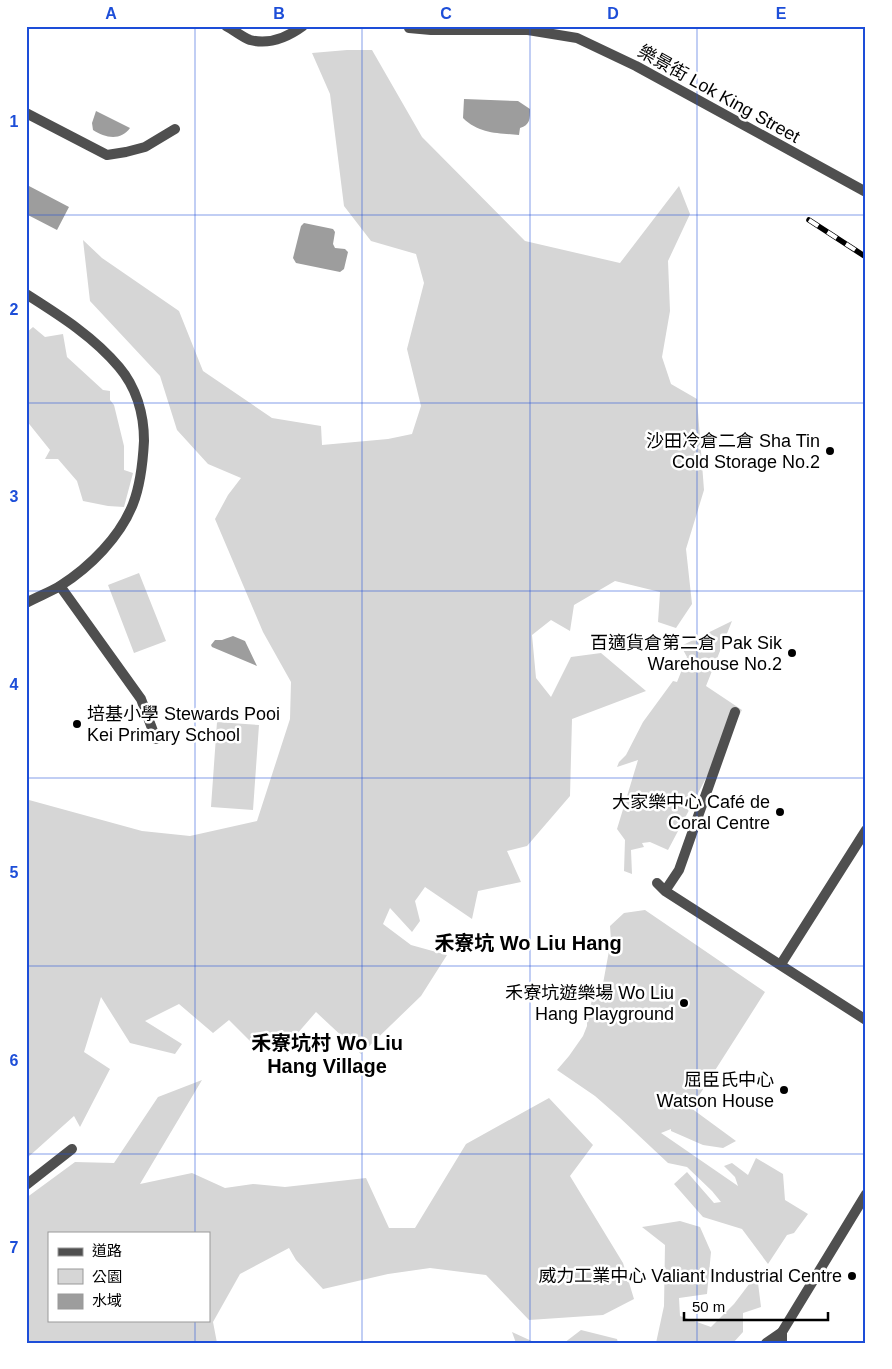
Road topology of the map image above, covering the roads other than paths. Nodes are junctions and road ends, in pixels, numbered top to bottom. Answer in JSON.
{"nodes":[{"id":1,"x":226,"y":26,"type":"edge"},
{"id":2,"x":303,"y":26,"type":"edge"},
{"id":3,"x":406,"y":27,"type":"edge"},
{"id":4,"x":26,"y":113,"type":"edge"},
{"id":5,"x":175,"y":129,"type":"dead end"},
{"id":6,"x":866,"y":192,"type":"edge"},
{"id":7,"x":26,"y":294,"type":"edge"},
{"id":8,"x":60,"y":586,"type":"junction"},
{"id":9,"x":26,"y":603,"type":"edge"},
{"id":10,"x":735,"y":712,"type":"dead end"},
{"id":11,"x":156,"y":739,"type":"dead end"},
{"id":12,"x":866,"y":830,"type":"edge"},
{"id":13,"x":657,"y":883,"type":"dead end"},
{"id":14,"x":665,"y":891,"type":"junction"},
{"id":15,"x":781,"y":964,"type":"junction"},
{"id":16,"x":866,"y":1020,"type":"edge"},
{"id":17,"x":72,"y":1149,"type":"dead end"},
{"id":18,"x":26,"y":1185,"type":"edge"},
{"id":19,"x":866,"y":1194,"type":"edge"},
{"id":20,"x":782,"y":1332,"type":"junction"},
{"id":21,"x":766,"y":1343,"type":"edge"},
{"id":22,"x":778,"y":1343,"type":"edge"},
{"id":23,"x":782,"y":1343,"type":"edge"}],
"edges":[{"from":1,"to":2,"type":"street"},
{"from":3,"to":6,"type":"street","name":"樂景街 Lok King Street","bridge":true},
{"from":4,"to":5,"type":"street"},
{"from":7,"to":8,"type":"street"},
{"from":8,"to":9,"type":"street"},
{"from":8,"to":11,"type":"street"},
{"from":10,"to":14,"type":"street"},
{"from":12,"to":15,"type":"street"},
{"from":13,"to":14,"type":"street"},
{"from":14,"to":15,"type":"street"},
{"from":15,"to":16,"type":"street"},
{"from":17,"to":18,"type":"street"},
{"from":19,"to":20,"type":"street"},
{"from":20,"to":21,"type":"street"},
{"from":20,"to":22,"type":"street"},
{"from":20,"to":23,"type":"street"}]}
